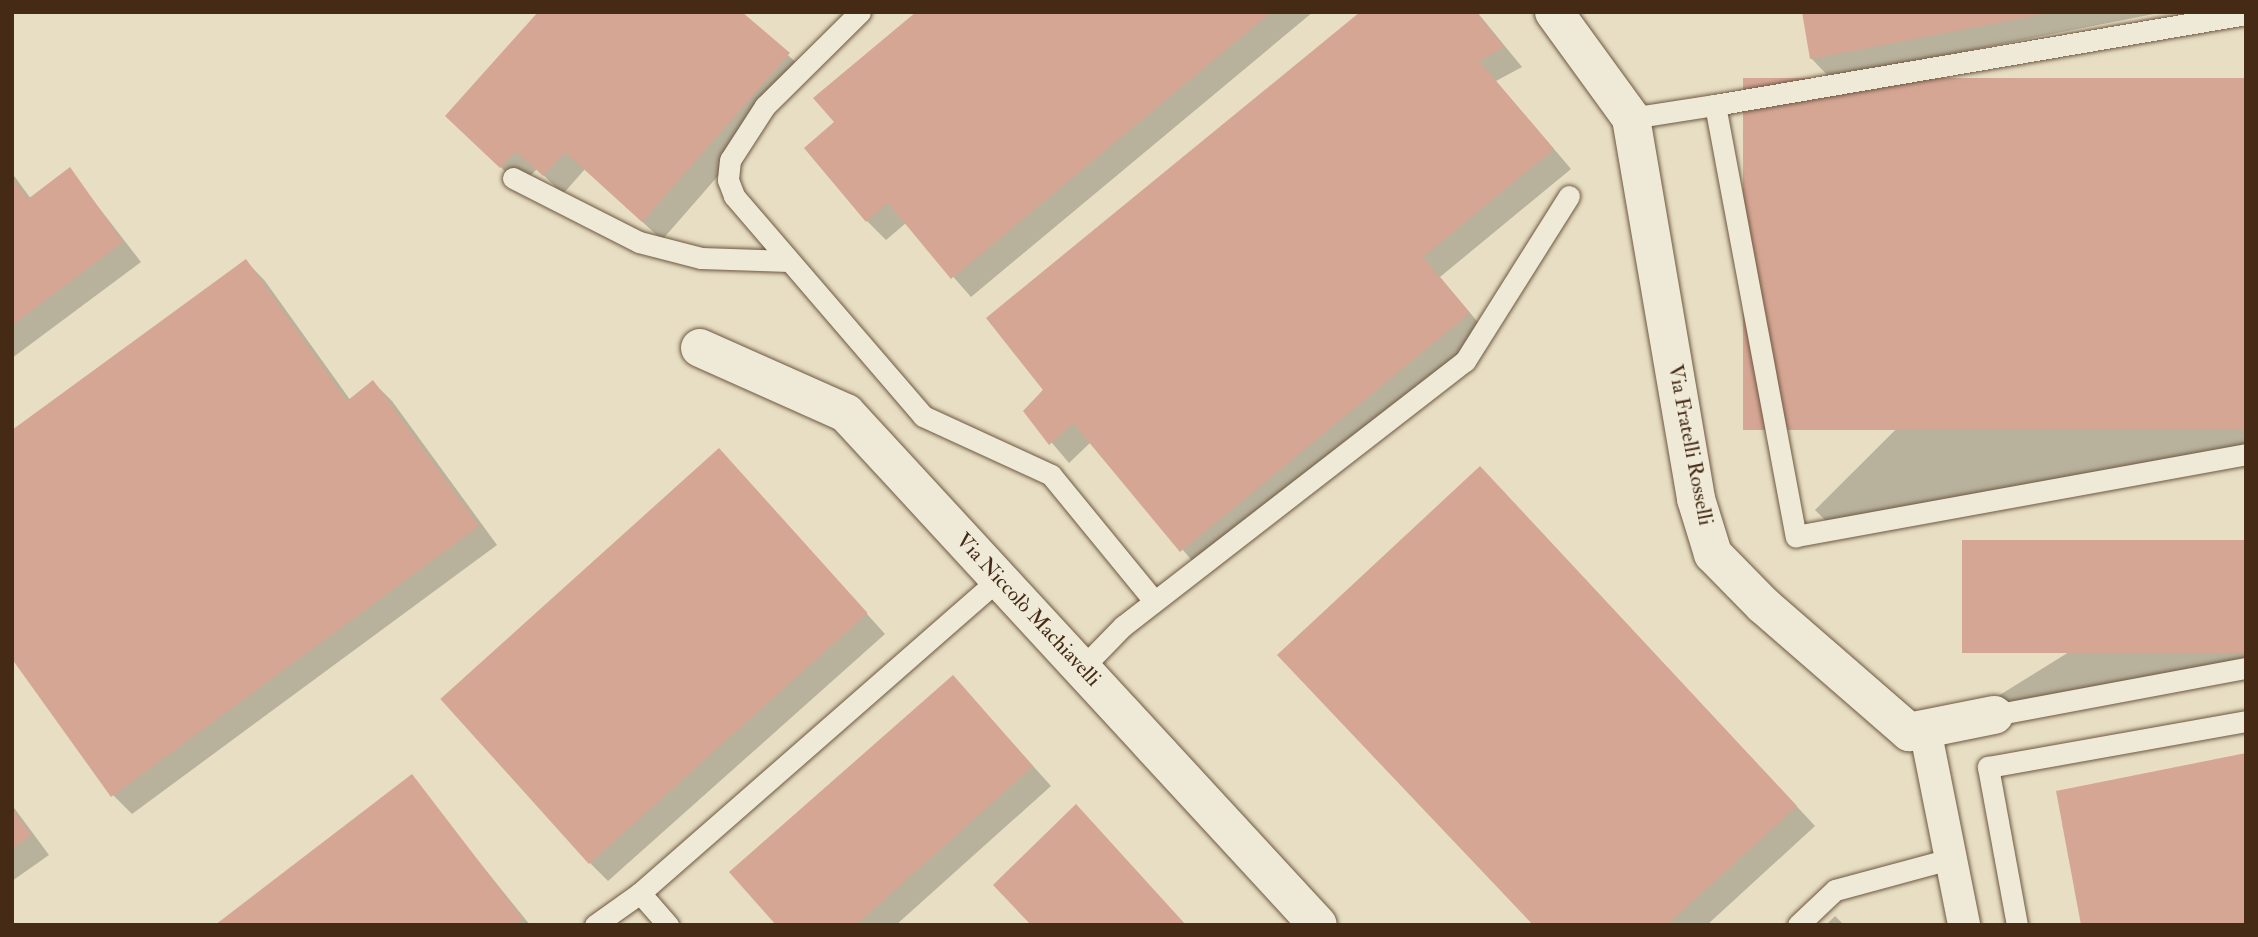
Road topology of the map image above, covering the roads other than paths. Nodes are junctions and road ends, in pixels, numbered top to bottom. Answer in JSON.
{"nodes":[{"id":1,"x":860,"y":12,"type":"edge"},
{"id":2,"x":1553,"y":12,"type":"edge"},
{"id":3,"x":2246,"y":14,"type":"edge"},
{"id":4,"x":1715,"y":105,"type":"junction"},
{"id":5,"x":1631,"y":118,"type":"junction"},
{"id":6,"x":513,"y":178,"type":"dead end"},
{"id":7,"x":1569,"y":196,"type":"dead end"},
{"id":8,"x":789,"y":261,"type":"junction"},
{"id":9,"x":700,"y":348,"type":"dead end"},
{"id":10,"x":2246,"y":454,"type":"edge"},
{"id":11,"x":999,"y":579,"type":"junction"},
{"id":12,"x":1154,"y":601,"type":"junction"},
{"id":13,"x":1082,"y":668,"type":"junction"},
{"id":14,"x":2246,"y":668,"type":"edge"},
{"id":15,"x":1994,"y":716,"type":"joint"},
{"id":16,"x":2246,"y":722,"type":"edge"},
{"id":17,"x":1925,"y":729,"type":"junction"},
{"id":18,"x":1935,"y":863,"type":"dead end"},
{"id":19,"x":640,"y":893,"type":"junction"},
{"id":20,"x":595,"y":925,"type":"edge"},
{"id":21,"x":668,"y":925,"type":"edge"},
{"id":22,"x":1318,"y":925,"type":"edge"},
{"id":23,"x":1798,"y":925,"type":"edge"},
{"id":24,"x":1964,"y":925,"type":"edge"},
{"id":25,"x":2017,"y":925,"type":"edge"}],
"edges":[{"from":1,"to":8,"type":"lane"},
{"from":2,"to":5,"type":"street","name":"Via Fratelli Rosselli"},
{"from":3,"to":4,"type":"lane"},
{"from":4,"to":5,"type":"lane"},
{"from":4,"to":10,"type":"lane"},
{"from":5,"to":17,"type":"street","name":"Via Fratelli Rosselli"},
{"from":6,"to":8,"type":"lane"},
{"from":7,"to":12,"type":"lane"},
{"from":8,"to":12,"type":"lane"},
{"from":9,"to":11,"type":"street","name":"Via Niccolò Machiavelli"},
{"from":11,"to":13,"type":"street","name":"Via Niccolò Machiavelli"},
{"from":11,"to":19,"type":"lane"},
{"from":12,"to":13,"type":"lane"},
{"from":13,"to":22,"type":"street","name":"Via Niccolò Machiavelli"},
{"from":14,"to":15,"type":"lane"},
{"from":15,"to":17,"type":"street","name":"Via Fratelli Rosselli"},
{"from":16,"to":25,"type":"lane"},
{"from":17,"to":24,"type":"street"},
{"from":18,"to":23,"type":"lane"},
{"from":19,"to":20,"type":"lane"},
{"from":19,"to":21,"type":"lane"}]}
